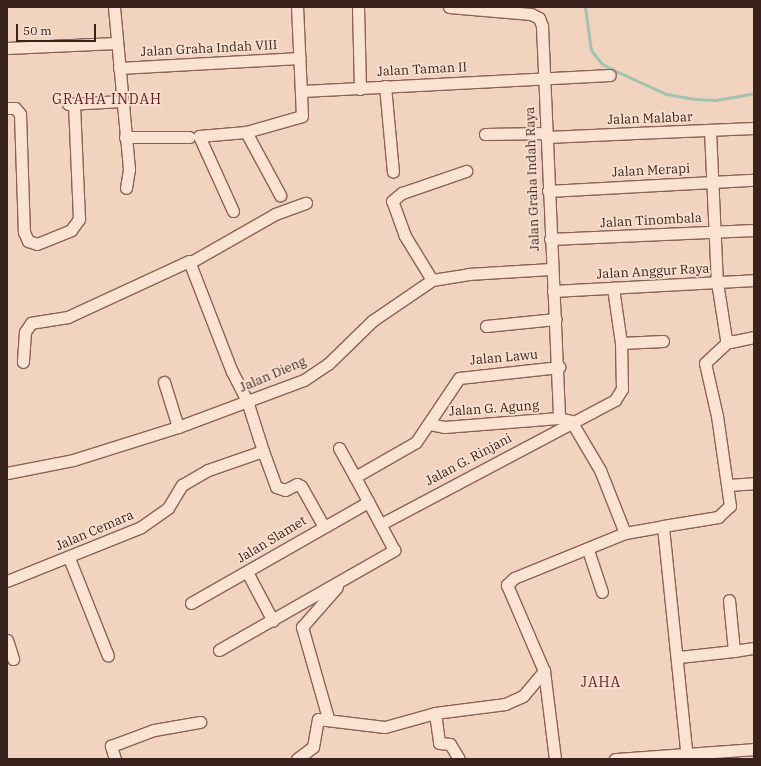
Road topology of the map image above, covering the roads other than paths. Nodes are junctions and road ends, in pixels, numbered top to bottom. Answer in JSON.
{"nodes":[{"id":1,"x":114,"y":7,"type":"edge"},
{"id":2,"x":297,"y":7,"type":"edge"},
{"id":3,"x":358,"y":7,"type":"edge"},
{"id":4,"x":449,"y":7,"type":"edge"},
{"id":5,"x":116,"y":43,"type":"junction"},
{"id":6,"x":7,"y":48,"type":"edge"},
{"id":7,"x":300,"y":58,"type":"junction"},
{"id":8,"x":119,"y":68,"type":"junction"},
{"id":9,"x":610,"y":75,"type":"dead end"},
{"id":10,"x":543,"y":78,"type":"junction"},
{"id":11,"x":385,"y":86,"type":"junction"},
{"id":12,"x":360,"y":89,"type":"junction"},
{"id":13,"x":303,"y":91,"type":"junction"},
{"id":14,"x":122,"y":101,"type":"junction"},
{"id":15,"x":7,"y":108,"type":"edge"},
{"id":16,"x":754,"y":128,"type":"edge"},
{"id":17,"x":710,"y":130,"type":"junction"},
{"id":18,"x":246,"y":132,"type":"junction"},
{"id":19,"x":485,"y":134,"type":"dead end"},
{"id":20,"x":546,"y":135,"type":"junction"},
{"id":21,"x":194,"y":136,"type":"junction"},
{"id":22,"x":125,"y":137,"type":"junction"},
{"id":23,"x":466,"y":171,"type":"dead end"},
{"id":24,"x":393,"y":172,"type":"dead end"},
{"id":25,"x":754,"y":180,"type":"edge"},
{"id":26,"x":712,"y":182,"type":"junction"},
{"id":27,"x":126,"y":188,"type":"dead end"},
{"id":28,"x":548,"y":190,"type":"junction"},
{"id":29,"x":280,"y":195,"type":"dead end"},
{"id":30,"x":306,"y":203,"type":"dead end"},
{"id":31,"x":233,"y":211,"type":"dead end"},
{"id":32,"x":754,"y":230,"type":"edge"},
{"id":33,"x":714,"y":232,"type":"junction"},
{"id":34,"x":550,"y":239,"type":"junction"},
{"id":35,"x":191,"y":262,"type":"junction"},
{"id":36,"x":551,"y":269,"type":"junction"},
{"id":37,"x":432,"y":280,"type":"junction"},
{"id":38,"x":754,"y":280,"type":"edge"},
{"id":39,"x":717,"y":282,"type":"junction"},
{"id":40,"x":613,"y":288,"type":"junction"},
{"id":41,"x":553,"y":291,"type":"junction"},
{"id":42,"x":556,"y":319,"type":"junction"},
{"id":43,"x":486,"y":326,"type":"dead end"},
{"id":44,"x":754,"y":338,"type":"edge"},
{"id":45,"x":663,"y":341,"type":"dead end"},
{"id":46,"x":729,"y":341,"type":"junction"},
{"id":47,"x":621,"y":343,"type":"junction"},
{"id":48,"x":24,"y":362,"type":"dead end"},
{"id":49,"x":558,"y":367,"type":"junction"},
{"id":50,"x":164,"y":382,"type":"dead end"},
{"id":51,"x":247,"y":401,"type":"junction"},
{"id":52,"x":559,"y":418,"type":"junction"},
{"id":53,"x":572,"y":421,"type":"junction"},
{"id":54,"x":430,"y":424,"type":"junction"},
{"id":55,"x":178,"y":427,"type":"junction"},
{"id":56,"x":339,"y":448,"type":"dead end"},
{"id":57,"x":263,"y":451,"type":"junction"},
{"id":58,"x":7,"y":473,"type":"edge"},
{"id":59,"x":355,"y":477,"type":"junction"},
{"id":60,"x":754,"y":483,"type":"edge"},
{"id":61,"x":728,"y":485,"type":"junction"},
{"id":62,"x":368,"y":502,"type":"junction"},
{"id":63,"x":381,"y":524,"type":"junction"},
{"id":64,"x":323,"y":525,"type":"junction"},
{"id":65,"x":662,"y":526,"type":"junction"},
{"id":66,"x":625,"y":533,"type":"junction"},
{"id":67,"x":588,"y":550,"type":"junction"},
{"id":68,"x":69,"y":558,"type":"junction"},
{"id":69,"x":247,"y":572,"type":"junction"},
{"id":70,"x":344,"y":579,"type":"junction"},
{"id":71,"x":7,"y":581,"type":"edge"},
{"id":72,"x":602,"y":592,"type":"dead end"},
{"id":73,"x":729,"y":600,"type":"dead end"},
{"id":74,"x":191,"y":603,"type":"dead end"},
{"id":75,"x":273,"y":621,"type":"junction"},
{"id":76,"x":7,"y":640,"type":"edge"},
{"id":77,"x":754,"y":648,"type":"edge"},
{"id":78,"x":219,"y":650,"type":"dead end"},
{"id":79,"x":734,"y":651,"type":"junction"},
{"id":80,"x":108,"y":656,"type":"dead end"},
{"id":81,"x":679,"y":657,"type":"junction"},
{"id":82,"x":13,"y":659,"type":"dead end"},
{"id":83,"x":544,"y":672,"type":"junction"},
{"id":84,"x":436,"y":713,"type":"junction"},
{"id":85,"x":328,"y":718,"type":"junction"},
{"id":86,"x":200,"y":722,"type":"dead end"},
{"id":87,"x":754,"y":749,"type":"edge"},
{"id":88,"x":687,"y":756,"type":"edge"},
{"id":89,"x":115,"y":759,"type":"edge"},
{"id":90,"x":297,"y":759,"type":"edge"},
{"id":91,"x":459,"y":759,"type":"edge"},
{"id":92,"x":555,"y":759,"type":"edge"},
{"id":93,"x":615,"y":759,"type":"edge"}],
"edges":[{"from":1,"to":5,"type":"street"},
{"from":2,"to":7,"type":"street"},
{"from":3,"to":12,"type":"street"},
{"from":4,"to":10,"type":"street","name":"Jalan Graha Indah Raya"},
{"from":5,"to":6,"type":"street"},
{"from":5,"to":8,"type":"street"},
{"from":7,"to":8,"type":"street","name":"Jalan Graha Indah VIII"},
{"from":7,"to":13,"type":"street"},
{"from":8,"to":14,"type":"street"},
{"from":9,"to":10,"type":"street","name":"Jalan Taman II"},
{"from":10,"to":11,"type":"street","name":"Jalan Taman II"},
{"from":10,"to":20,"type":"street","name":"Jalan Graha Indah Raya"},
{"from":11,"to":12,"type":"street","name":"Jalan Taman II"},
{"from":11,"to":24,"type":"street"},
{"from":12,"to":13,"type":"street","name":"Jalan Taman II"},
{"from":13,"to":18,"type":"street"},
{"from":14,"to":15,"type":"street"},
{"from":14,"to":22,"type":"street"},
{"from":16,"to":17,"type":"street","name":"Jalan Malabar"},
{"from":17,"to":20,"type":"street","name":"Jalan Malabar"},
{"from":17,"to":26,"type":"street"},
{"from":18,"to":21,"type":"street"},
{"from":18,"to":29,"type":"street"},
{"from":19,"to":20,"type":"street","name":"Jalan Malabar"},
{"from":20,"to":28,"type":"street","name":"Jalan Graha Indah Raya"},
{"from":21,"to":22,"type":"street"},
{"from":21,"to":31,"type":"street"},
{"from":22,"to":27,"type":"street"},
{"from":23,"to":37,"type":"street"},
{"from":25,"to":26,"type":"street","name":"Jalan Merapi"},
{"from":26,"to":28,"type":"street","name":"Jalan Merapi"},
{"from":26,"to":33,"type":"street"},
{"from":28,"to":34,"type":"street","name":"Jalan Graha Indah Raya"},
{"from":30,"to":35,"type":"street"},
{"from":32,"to":33,"type":"street","name":"Jalan Tinombala"},
{"from":33,"to":34,"type":"street","name":"Jalan Tinombala"},
{"from":33,"to":39,"type":"street"},
{"from":34,"to":36,"type":"street","name":"Jalan Graha Indah Raya"},
{"from":35,"to":48,"type":"street"},
{"from":35,"to":51,"type":"street"},
{"from":36,"to":37,"type":"street","name":"Jalan Dieng"},
{"from":36,"to":41,"type":"street","name":"Jalan Graha Indah Raya"},
{"from":37,"to":51,"type":"street","name":"Jalan Dieng"},
{"from":38,"to":39,"type":"street","name":"Jalan Anggur Raya"},
{"from":39,"to":40,"type":"street","name":"Jalan Anggur Raya"},
{"from":39,"to":46,"type":"street"},
{"from":40,"to":41,"type":"street","name":"Jalan Anggur Raya"},
{"from":40,"to":47,"type":"street","name":"Jalan G. Rinjani"},
{"from":41,"to":42,"type":"street","name":"Jalan Graha Indah Raya"},
{"from":42,"to":43,"type":"street"},
{"from":42,"to":49,"type":"street","name":"Jalan Graha Indah Raya"},
{"from":44,"to":46,"type":"street"},
{"from":45,"to":47,"type":"street"},
{"from":46,"to":61,"type":"street"},
{"from":47,"to":53,"type":"street","name":"Jalan G. Rinjani"},
{"from":49,"to":52,"type":"street","name":"Jalan Graha Indah Raya"},
{"from":49,"to":54,"type":"street","name":"Jalan Lawu"},
{"from":50,"to":55,"type":"street"},
{"from":51,"to":55,"type":"street","name":"Jalan Dieng"},
{"from":51,"to":57,"type":"street"},
{"from":52,"to":53,"type":"street"},
{"from":52,"to":54,"type":"street","name":"Jalan G. Agung"},
{"from":53,"to":63,"type":"street","name":"Jalan G. Rinjani"},
{"from":53,"to":66,"type":"street"},
{"from":54,"to":59,"type":"street"},
{"from":55,"to":58,"type":"street","name":"Jalan Dieng"},
{"from":56,"to":59,"type":"street"},
{"from":57,"to":64,"type":"street"},
{"from":57,"to":68,"type":"street","name":"Jalan Cemara"},
{"from":59,"to":62,"type":"street"},
{"from":60,"to":61,"type":"street"},
{"from":61,"to":65,"type":"street"},
{"from":62,"to":63,"type":"street"},
{"from":62,"to":64,"type":"street","name":"Jalan Slamet"},
{"from":63,"to":70,"type":"street"},
{"from":64,"to":69,"type":"street","name":"Jalan Slamet"},
{"from":65,"to":66,"type":"street"},
{"from":65,"to":81,"type":"street"},
{"from":66,"to":67,"type":"street"},
{"from":67,"to":72,"type":"street"},
{"from":67,"to":83,"type":"street"},
{"from":68,"to":71,"type":"street","name":"Jalan Cemara"},
{"from":68,"to":80,"type":"street"},
{"from":69,"to":74,"type":"street","name":"Jalan Slamet"},
{"from":69,"to":75,"type":"street"},
{"from":70,"to":75,"type":"street"},
{"from":70,"to":85,"type":"street"},
{"from":73,"to":79,"type":"street"},
{"from":75,"to":78,"type":"street"},
{"from":76,"to":82,"type":"street"},
{"from":77,"to":79,"type":"street"},
{"from":79,"to":81,"type":"street"},
{"from":81,"to":88,"type":"street"},
{"from":83,"to":84,"type":"street"},
{"from":83,"to":92,"type":"street"},
{"from":84,"to":85,"type":"street"},
{"from":84,"to":91,"type":"street"},
{"from":85,"to":90,"type":"street"},
{"from":86,"to":89,"type":"street"},
{"from":87,"to":88,"type":"street"},
{"from":88,"to":93,"type":"street"}]}
